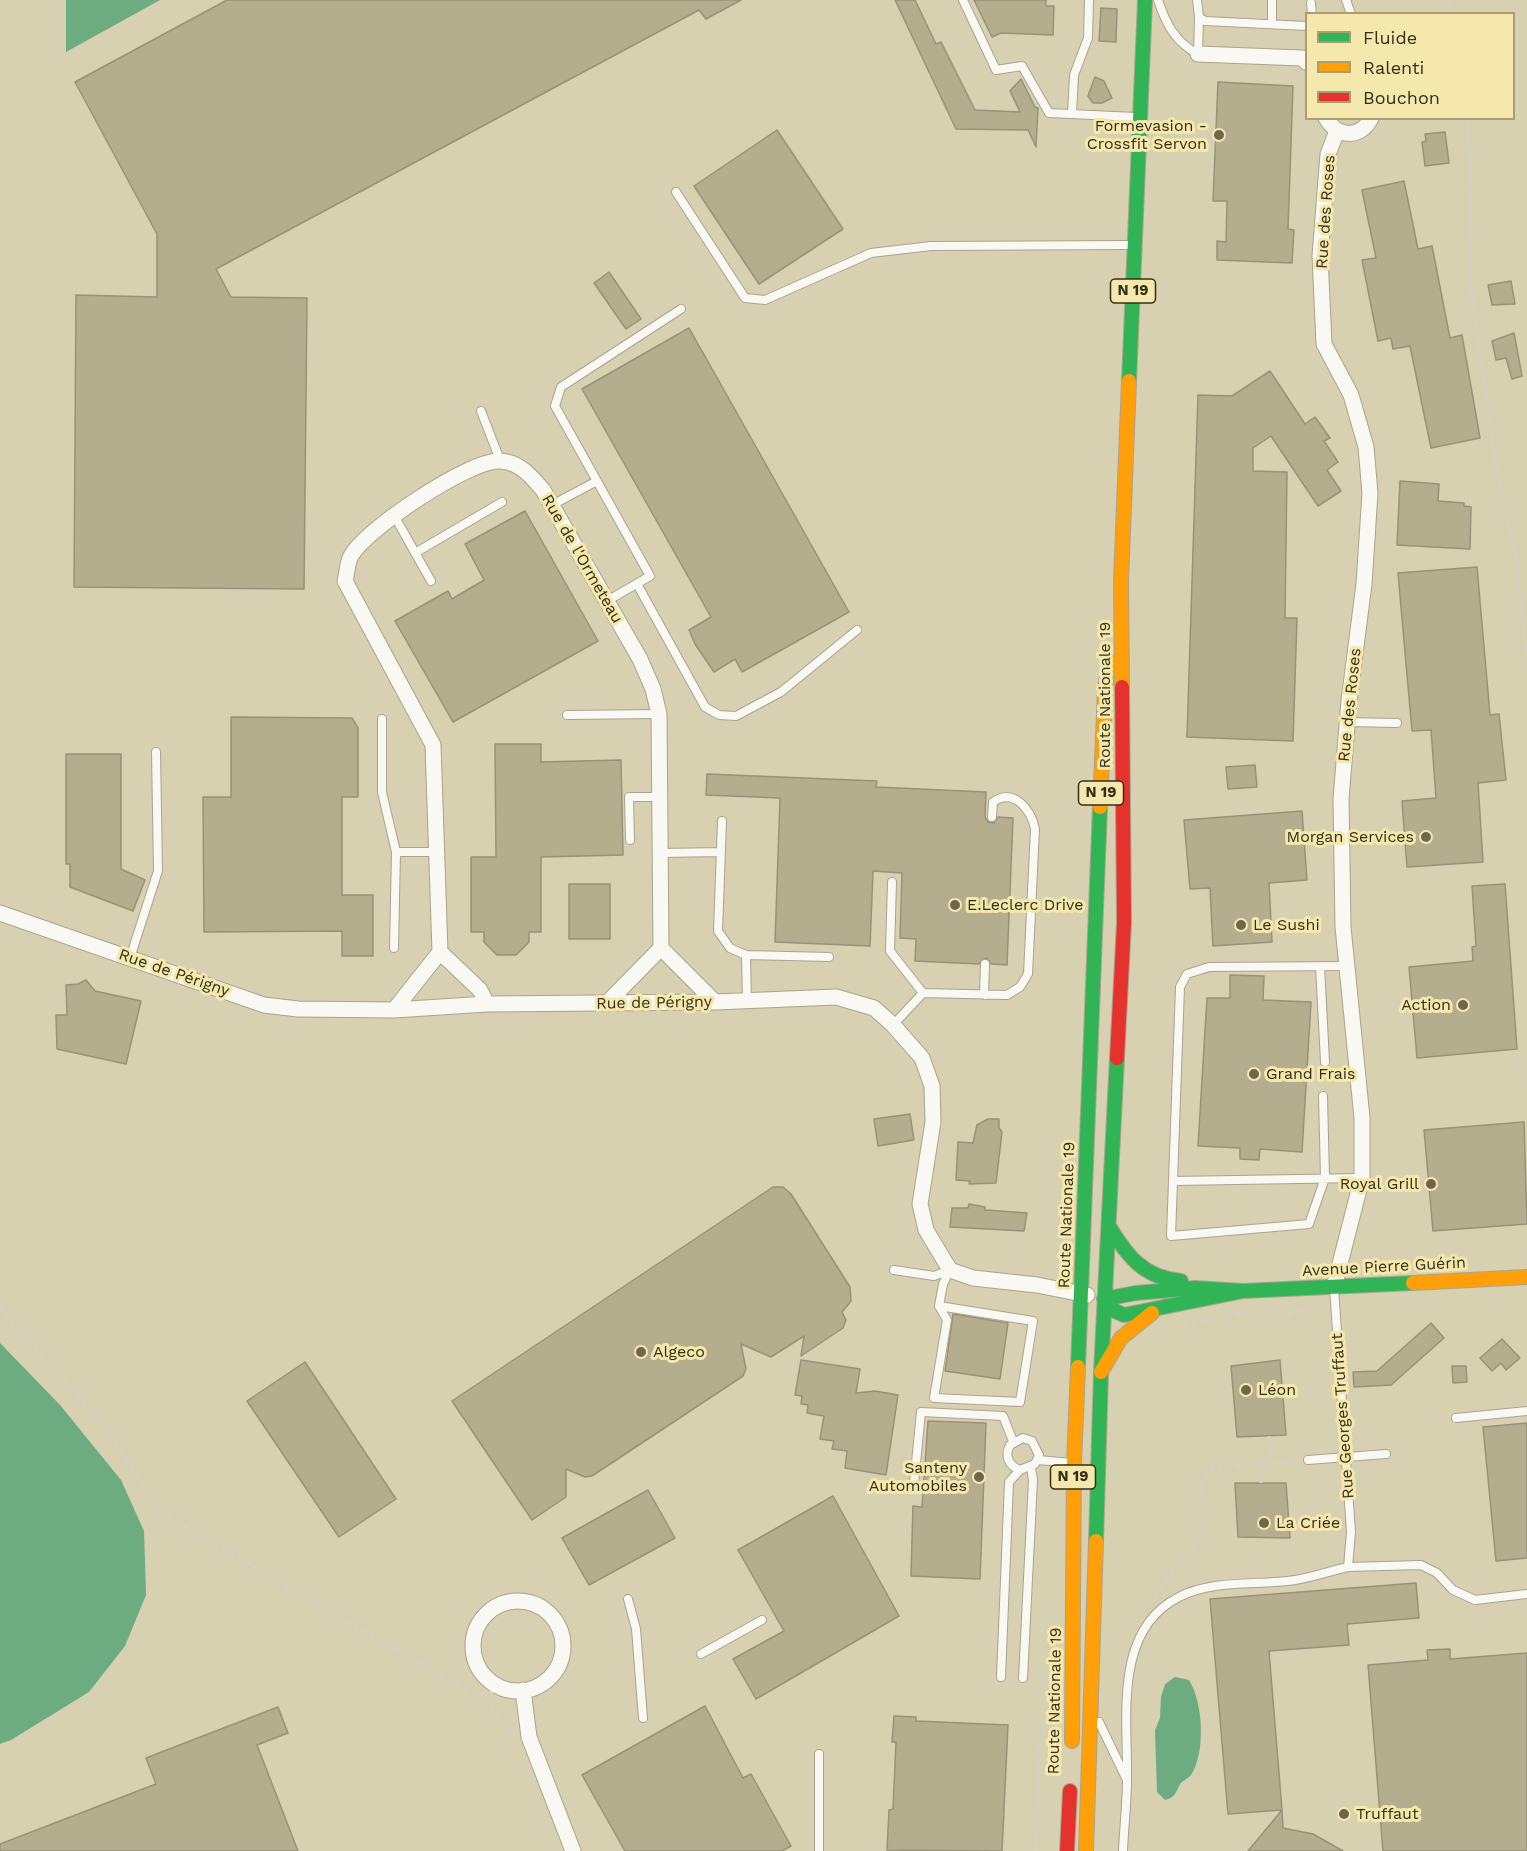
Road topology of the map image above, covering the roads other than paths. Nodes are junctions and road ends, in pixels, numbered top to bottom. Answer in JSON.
{"nodes":[{"id":1,"x":963,"y":0,"type":"edge"},
{"id":2,"x":1089,"y":0,"type":"edge"},
{"id":3,"x":1145,"y":0,"type":"edge"},
{"id":4,"x":1158,"y":0,"type":"edge"},
{"id":5,"x":1197,"y":0,"type":"edge"},
{"id":6,"x":1272,"y":1,"type":"edge"},
{"id":7,"x":1311,"y":3,"type":"dead end"},
{"id":8,"x":1312,"y":12,"type":"edge"},
{"id":9,"x":1199,"y":17,"type":"junction"},
{"id":10,"x":1272,"y":24,"type":"junction"},
{"id":11,"x":1305,"y":26,"type":"edge"},
{"id":12,"x":1198,"y":54,"type":"junction"},
{"id":13,"x":1305,"y":61,"type":"edge"},
{"id":14,"x":1072,"y":114,"type":"junction"},
{"id":15,"x":1140,"y":117,"type":"junction"},
{"id":16,"x":1328,"y":120,"type":"edge"},
{"id":17,"x":1369,"y":120,"type":"edge"},
{"id":18,"x":1337,"y":131,"type":"junction"},
{"id":19,"x":676,"y":192,"type":"dead end"},
{"id":20,"x":1135,"y":245,"type":"junction"},
{"id":21,"x":681,"y":309,"type":"dead end"},
{"id":22,"x":481,"y":411,"type":"dead end"},
{"id":23,"x":500,"y":460,"type":"junction"},
{"id":24,"x":597,"y":481,"type":"junction"},
{"id":25,"x":502,"y":502,"type":"dead end"},
{"id":26,"x":552,"y":505,"type":"junction"},
{"id":27,"x":395,"y":517,"type":"junction"},
{"id":28,"x":415,"y":553,"type":"junction"},
{"id":29,"x":431,"y":581,"type":"dead end"},
{"id":30,"x":1121,"y":581,"type":"junction"},
{"id":31,"x":637,"y":584,"type":"junction"},
{"id":32,"x":607,"y":601,"type":"junction"},
{"id":33,"x":857,"y":630,"type":"dead end"},
{"id":34,"x":658,"y":714,"type":"junction"},
{"id":35,"x":567,"y":715,"type":"dead end"},
{"id":36,"x":382,"y":719,"type":"dead end"},
{"id":37,"x":1347,"y":722,"type":"junction"},
{"id":38,"x":1397,"y":723,"type":"dead end"},
{"id":39,"x":156,"y":753,"type":"dead end"},
{"id":40,"x":660,"y":797,"type":"junction"},
{"id":41,"x":992,"y":817,"type":"dead end"},
{"id":42,"x":722,"y":821,"type":"dead end"},
{"id":43,"x":630,"y":840,"type":"dead end"},
{"id":44,"x":396,"y":852,"type":"junction"},
{"id":45,"x":436,"y":852,"type":"junction"},
{"id":46,"x":721,"y":852,"type":"junction"},
{"id":47,"x":661,"y":853,"type":"junction"},
{"id":48,"x":892,"y":882,"type":"dead end"},
{"id":49,"x":0,"y":912,"type":"edge"},
{"id":50,"x":394,"y":948,"type":"dead end"},
{"id":51,"x":662,"y":948,"type":"junction"},
{"id":52,"x":440,"y":952,"type":"junction"},
{"id":53,"x":746,"y":955,"type":"junction"},
{"id":54,"x":829,"y":957,"type":"dead end"},
{"id":55,"x":130,"y":958,"type":"junction"},
{"id":56,"x":985,"y":964,"type":"dead end"},
{"id":57,"x":1320,"y":966,"type":"junction"},
{"id":58,"x":1346,"y":966,"type":"junction"},
{"id":59,"x":923,"y":993,"type":"junction"},
{"id":60,"x":984,"y":995,"type":"junction"},
{"id":61,"x":747,"y":1001,"type":"junction"},
{"id":62,"x":715,"y":1002,"type":"junction"},
{"id":63,"x":607,"y":1003,"type":"junction"},
{"id":64,"x":488,"y":1004,"type":"junction"},
{"id":65,"x":394,"y":1010,"type":"junction"},
{"id":66,"x":893,"y":1025,"type":"junction"},
{"id":67,"x":1325,"y":1062,"type":"dead end"},
{"id":68,"x":1323,"y":1096,"type":"dead end"},
{"id":69,"x":1362,"y":1178,"type":"junction"},
{"id":70,"x":1325,"y":1179,"type":"junction"},
{"id":71,"x":1173,"y":1181,"type":"junction"},
{"id":72,"x":1109,"y":1226,"type":"junction"},
{"id":73,"x":894,"y":1270,"type":"dead end"},
{"id":74,"x":950,"y":1270,"type":"junction"},
{"id":75,"x":1527,"y":1277,"type":"edge"},
{"id":76,"x":1334,"y":1287,"type":"junction"},
{"id":77,"x":1243,"y":1291,"type":"junction"},
{"id":78,"x":1081,"y":1294,"type":"junction"},
{"id":79,"x":1104,"y":1299,"type":"junction"},
{"id":80,"x":939,"y":1306,"type":"junction"},
{"id":81,"x":1163,"y":1308,"type":"junction"},
{"id":82,"x":1101,"y":1372,"type":"junction"},
{"id":83,"x":1527,"y":1411,"type":"edge"},
{"id":84,"x":1456,"y":1418,"type":"dead end"},
{"id":85,"x":1013,"y":1441,"type":"junction"},
{"id":86,"x":1386,"y":1454,"type":"dead end"},
{"id":87,"x":1346,"y":1457,"type":"junction"},
{"id":88,"x":1038,"y":1460,"type":"junction"},
{"id":89,"x":1308,"y":1460,"type":"road end"},
{"id":90,"x":1074,"y":1463,"type":"junction"},
{"id":91,"x":1031,"y":1468,"type":"junction"},
{"id":92,"x":1020,"y":1470,"type":"junction"},
{"id":93,"x":914,"y":1483,"type":"dead end"},
{"id":94,"x":1348,"y":1567,"type":"junction"},
{"id":95,"x":1527,"y":1594,"type":"edge"},
{"id":96,"x":628,"y":1599,"type":"dead end"},
{"id":97,"x":762,"y":1620,"type":"dead end"},
{"id":98,"x":702,"y":1654,"type":"dead end"},
{"id":99,"x":1002,"y":1677,"type":"dead end"},
{"id":100,"x":1023,"y":1678,"type":"dead end"},
{"id":101,"x":1090,"y":1679,"type":"junction"},
{"id":102,"x":523,"y":1690,"type":"junction"},
{"id":103,"x":643,"y":1718,"type":"dead end"},
{"id":104,"x":819,"y":1754,"type":"dead end"},
{"id":105,"x":1071,"y":1759,"type":"dead end"},
{"id":106,"x":1127,"y":1780,"type":"junction"},
{"id":107,"x":1070,"y":1782,"type":"dead end"},
{"id":108,"x":573,"y":1851,"type":"edge"},
{"id":109,"x":819,"y":1851,"type":"edge"},
{"id":110,"x":1067,"y":1851,"type":"edge"},
{"id":111,"x":1086,"y":1851,"type":"edge"},
{"id":112,"x":1123,"y":1851,"type":"edge"}],
"edges":[{"from":1,"to":14,"type":"lane"},
{"from":2,"to":14,"type":"lane"},
{"from":3,"to":15,"type":"main road","name":"Route Nationale 19","number":"N 19"},
{"from":4,"to":12,"type":"lane"},
{"from":5,"to":9,"type":"lane"},
{"from":6,"to":10,"type":"lane"},
{"from":7,"to":8,"type":"lane"},
{"from":9,"to":10,"type":"lane"},
{"from":9,"to":12,"type":"lane"},
{"from":10,"to":11,"type":"lane"},
{"from":12,"to":13,"type":"street"},
{"from":14,"to":15,"type":"lane"},
{"from":15,"to":20,"type":"main road","name":"Route Nationale 19","number":"N 19"},
{"from":16,"to":18,"type":"street"},
{"from":17,"to":18,"type":"street"},
{"from":18,"to":37,"type":"street","name":"Rue des Roses"},
{"from":19,"to":20,"type":"lane"},
{"from":20,"to":30,"type":"main road","name":"Route Nationale 19","number":"N 19"},
{"from":21,"to":24,"type":"lane"},
{"from":22,"to":23,"type":"lane"},
{"from":23,"to":26,"type":"street","name":"Rue de l'Ormeteau"},
{"from":23,"to":27,"type":"street"},
{"from":24,"to":26,"type":"lane"},
{"from":24,"to":31,"type":"lane"},
{"from":25,"to":28,"type":"lane"},
{"from":26,"to":32,"type":"street","name":"Rue de l'Ormeteau"},
{"from":27,"to":28,"type":"lane"},
{"from":27,"to":45,"type":"street"},
{"from":28,"to":29,"type":"lane"},
{"from":30,"to":72,"type":"main road","name":"Route Nationale 19","number":"N 19"},
{"from":30,"to":78,"type":"main road","name":"Route Nationale 19","number":"N 19"},
{"from":31,"to":32,"type":"lane"},
{"from":31,"to":33,"type":"lane"},
{"from":32,"to":34,"type":"street","name":"Rue de l'Ormeteau"},
{"from":34,"to":35,"type":"lane"},
{"from":34,"to":40,"type":"street","name":"Rue de l'Ormeteau"},
{"from":36,"to":44,"type":"lane"},
{"from":37,"to":38,"type":"lane"},
{"from":37,"to":58,"type":"street","name":"Rue des Roses"},
{"from":39,"to":55,"type":"lane"},
{"from":40,"to":43,"type":"lane"},
{"from":40,"to":47,"type":"street","name":"Rue de l'Ormeteau"},
{"from":41,"to":60,"type":"lane"},
{"from":42,"to":46,"type":"lane"},
{"from":44,"to":45,"type":"lane"},
{"from":44,"to":50,"type":"lane"},
{"from":45,"to":52,"type":"street"},
{"from":46,"to":47,"type":"lane"},
{"from":46,"to":53,"type":"lane"},
{"from":47,"to":51,"type":"street","name":"Rue de l'Ormeteau"},
{"from":48,"to":59,"type":"lane"},
{"from":49,"to":55,"type":"street","name":"Rue de Périgny"},
{"from":51,"to":62,"type":"street"},
{"from":51,"to":63,"type":"street"},
{"from":52,"to":64,"type":"street"},
{"from":52,"to":65,"type":"street"},
{"from":53,"to":54,"type":"lane"},
{"from":53,"to":61,"type":"lane"},
{"from":55,"to":65,"type":"street","name":"Rue de Périgny"},
{"from":56,"to":60,"type":"lane"},
{"from":57,"to":58,"type":"lane"},
{"from":57,"to":67,"type":"lane"},
{"from":57,"to":71,"type":"lane"},
{"from":58,"to":69,"type":"street","name":"Rue des Roses"},
{"from":59,"to":60,"type":"lane"},
{"from":59,"to":66,"type":"lane"},
{"from":61,"to":62,"type":"street","name":"Rue de Périgny"},
{"from":61,"to":66,"type":"street","name":"Rue de Périgny"},
{"from":62,"to":63,"type":"street","name":"Rue de Périgny"},
{"from":63,"to":64,"type":"street","name":"Rue de Périgny"},
{"from":64,"to":65,"type":"street","name":"Rue de Périgny"},
{"from":66,"to":74,"type":"street","name":"Rue de Périgny"},
{"from":68,"to":70,"type":"lane"},
{"from":69,"to":70,"type":"lane"},
{"from":69,"to":76,"type":"street","name":"Rue des Roses"},
{"from":70,"to":71,"type":"lane"},
{"from":70,"to":71,"type":"lane"},
{"from":72,"to":77,"type":"main road"},
{"from":72,"to":79,"type":"main road","name":"Route Nationale 19","number":"N 19"},
{"from":73,"to":74,"type":"lane"},
{"from":74,"to":78,"type":"street"},
{"from":74,"to":80,"type":"lane"},
{"from":75,"to":76,"type":"main road","name":"Avenue Pierre Guérin"},
{"from":76,"to":77,"type":"main road","name":"Avenue Pierre Guérin"},
{"from":76,"to":87,"type":"lane","name":"Rue Georges Truffaut"},
{"from":77,"to":79,"type":"main road","name":"Avenue Pierre Guérin"},
{"from":77,"to":81,"type":"main road","name":"Avenue Pierre Guérin"},
{"from":78,"to":79,"type":"street"},
{"from":78,"to":90,"type":"main road","name":"Route Nationale 19","number":"N 19"},
{"from":79,"to":81,"type":"main road","name":"Avenue Pierre Guérin"},
{"from":79,"to":82,"type":"main road","name":"Route Nationale 19","number":"N 19"},
{"from":80,"to":80,"type":"lane"},
{"from":81,"to":82,"type":"main road"},
{"from":82,"to":101,"type":"main road","name":"Route Nationale 19","number":"N 19"},
{"from":83,"to":84,"type":"lane"},
{"from":85,"to":88,"type":"lane"},
{"from":85,"to":92,"type":"lane"},
{"from":85,"to":93,"type":"lane"},
{"from":86,"to":87,"type":"lane"},
{"from":87,"to":89,"type":"lane"},
{"from":87,"to":94,"type":"lane","name":"Rue Georges Truffaut"},
{"from":88,"to":90,"type":"lane"},
{"from":88,"to":91,"type":"lane"},
{"from":90,"to":105,"type":"main road","name":"Route Nationale 19","number":"N 19"},
{"from":91,"to":92,"type":"lane"},
{"from":91,"to":100,"type":"lane"},
{"from":92,"to":99,"type":"lane"},
{"from":94,"to":95,"type":"lane"},
{"from":94,"to":106,"type":"lane"},
{"from":96,"to":103,"type":"lane"},
{"from":97,"to":98,"type":"lane"},
{"from":101,"to":106,"type":"lane"},
{"from":101,"to":111,"type":"main road","name":"Route Nationale 19","number":"N 19"},
{"from":102,"to":102,"type":"street"},
{"from":102,"to":108,"type":"street"},
{"from":104,"to":109,"type":"lane"},
{"from":106,"to":112,"type":"lane"},
{"from":107,"to":110,"type":"main road","name":"Route Nationale 19"}]}
